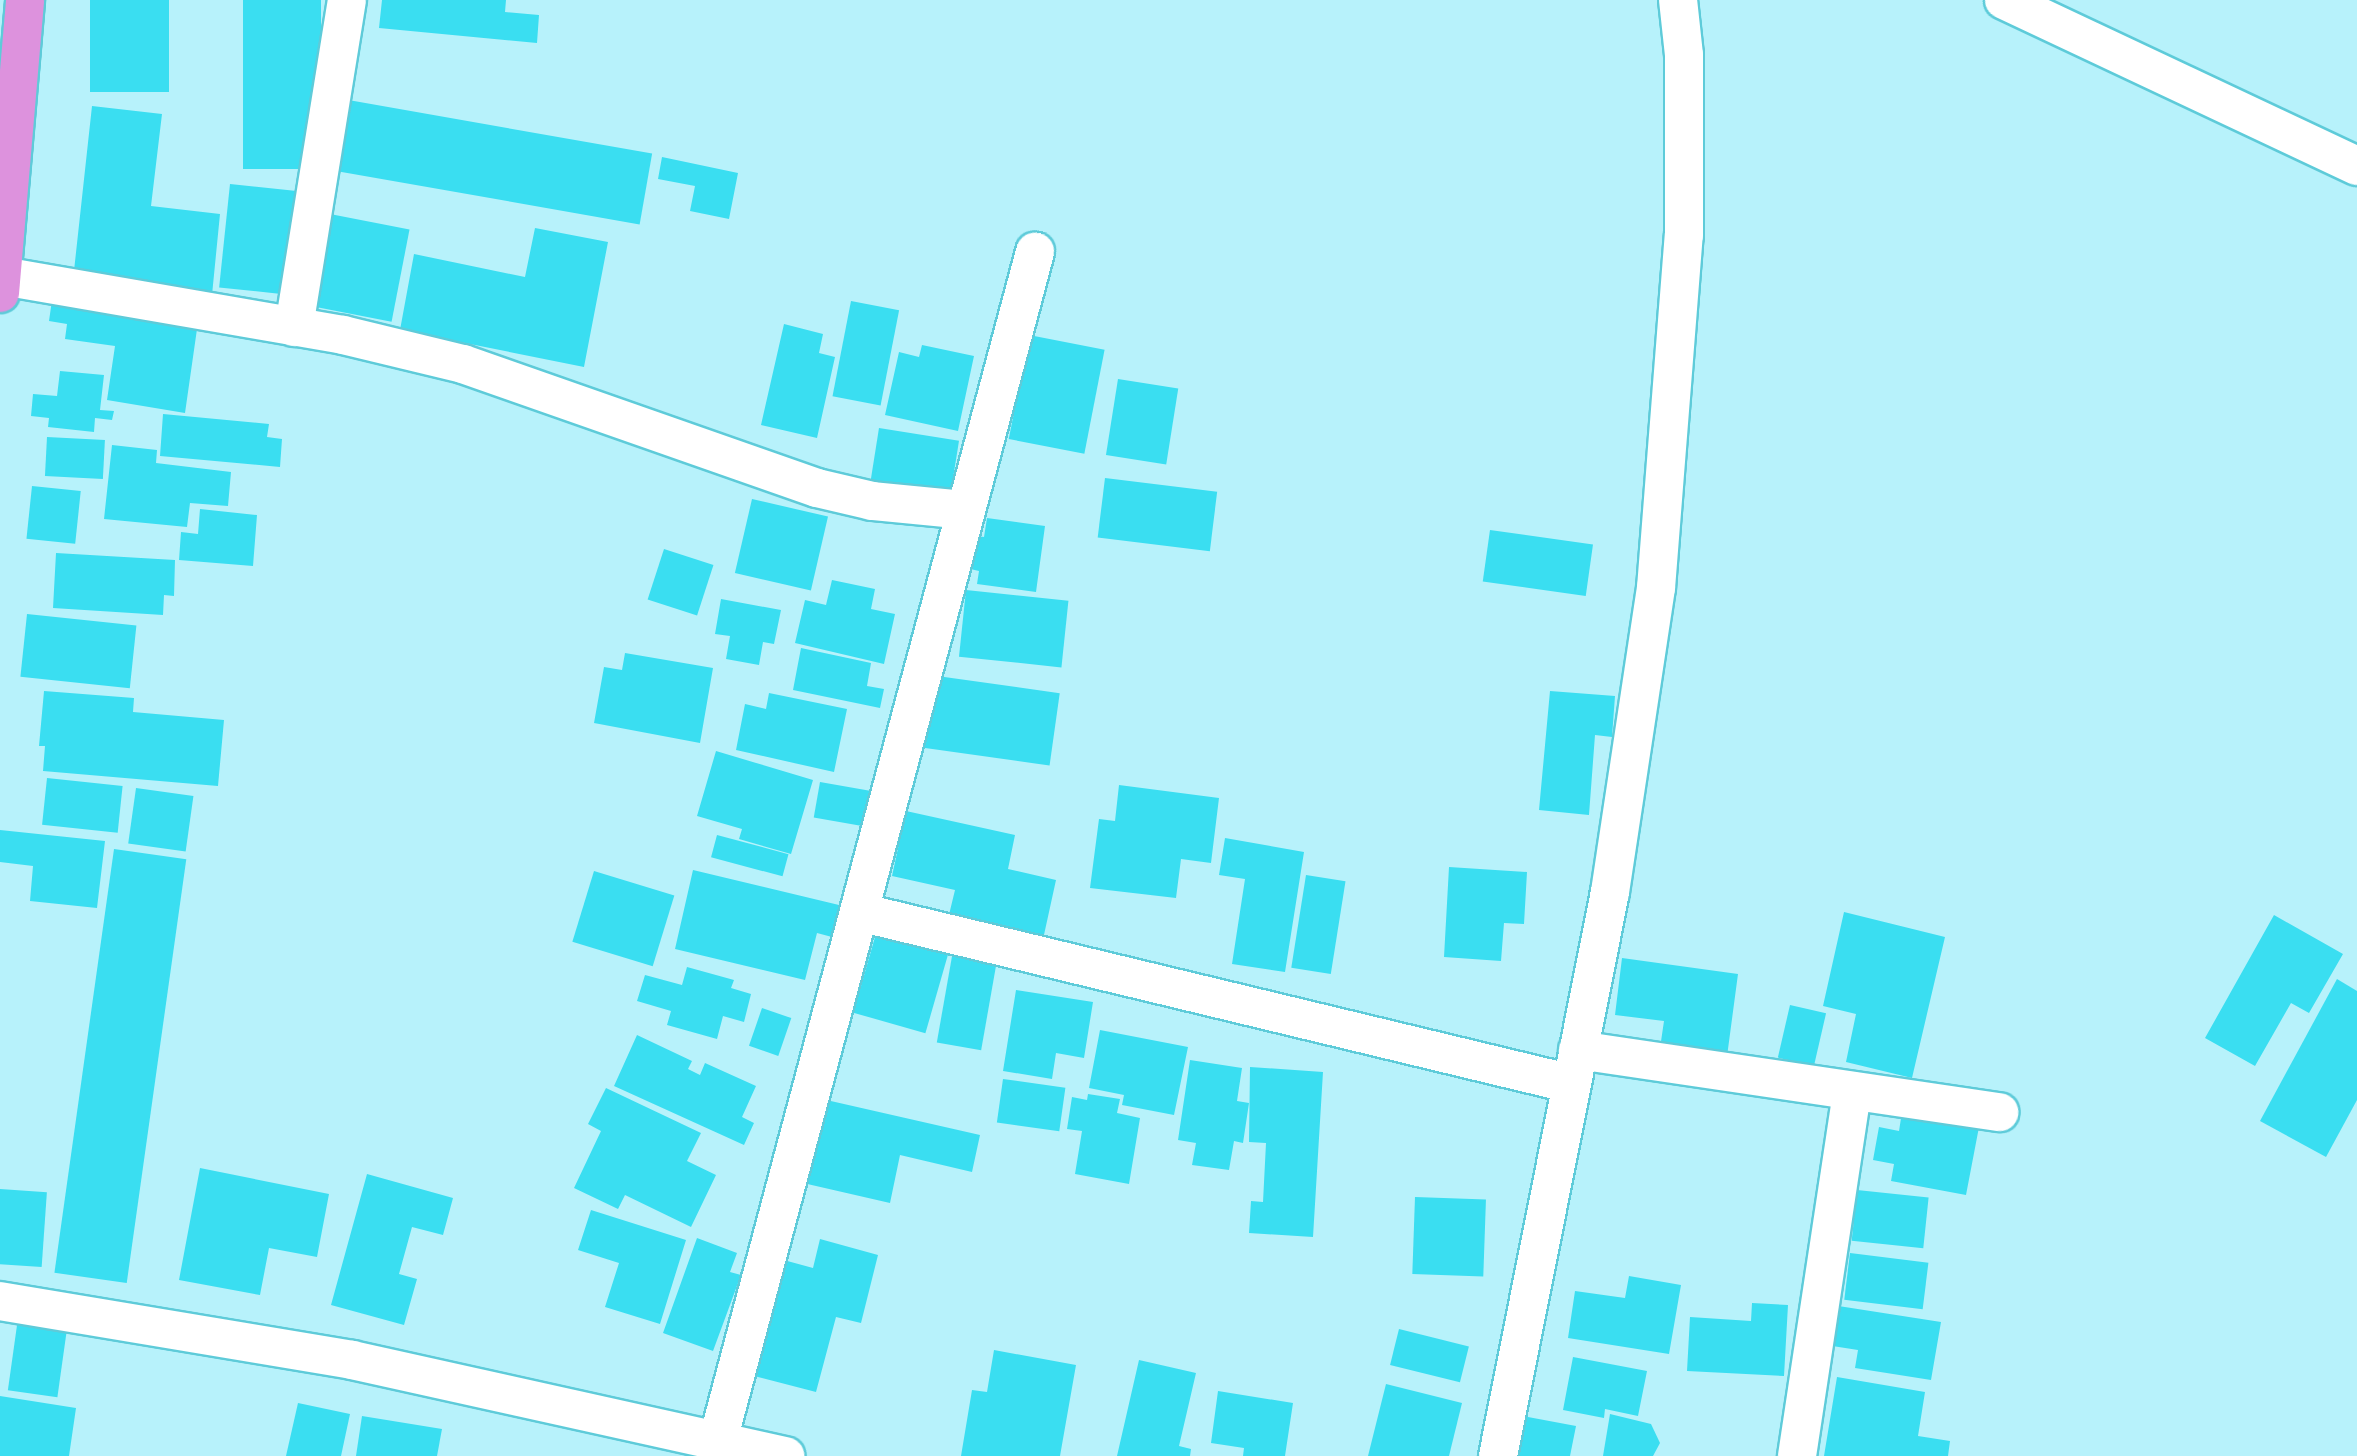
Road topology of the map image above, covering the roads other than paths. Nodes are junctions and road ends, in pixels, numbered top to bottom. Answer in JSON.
{"nodes":[{"id":1,"x":24,"y":0,"type":"edge"},
{"id":2,"x":347,"y":0,"type":"edge"},
{"id":3,"x":1678,"y":0,"type":"edge"},
{"id":4,"x":2004,"y":0,"type":"edge"},
{"id":5,"x":2357,"y":166,"type":"edge"},
{"id":6,"x":1035,"y":252,"type":"dead end"},
{"id":7,"x":1,"y":285,"type":"edge"},
{"id":8,"x":294,"y":327,"type":"junction"},
{"id":9,"x":966,"y":510,"type":"junction"},
{"id":10,"x":859,"y":912,"type":"junction"},
{"id":11,"x":1575,"y":1067,"type":"junction"},
{"id":12,"x":1852,"y":1091,"type":"junction"},
{"id":13,"x":1999,"y":1112,"type":"dead end"},
{"id":14,"x":0,"y":1301,"type":"edge"},
{"id":15,"x":718,"y":1440,"type":"junction"},
{"id":16,"x":786,"y":1456,"type":"edge"},
{"id":17,"x":1497,"y":1456,"type":"edge"},
{"id":18,"x":1797,"y":1456,"type":"edge"}],
"edges":[{"from":1,"to":7,"type":"highway"},
{"from":2,"to":8,"type":"street"},
{"from":3,"to":11,"type":"street"},
{"from":4,"to":5,"type":"street"},
{"from":6,"to":9,"type":"street"},
{"from":7,"to":8,"type":"street"},
{"from":8,"to":9,"type":"street"},
{"from":9,"to":10,"type":"street"},
{"from":10,"to":11,"type":"street"},
{"from":10,"to":15,"type":"street"},
{"from":11,"to":12,"type":"street"},
{"from":11,"to":17,"type":"street"},
{"from":12,"to":13,"type":"street"},
{"from":12,"to":18,"type":"street"},
{"from":14,"to":15,"type":"street"},
{"from":15,"to":16,"type":"street"}]}
